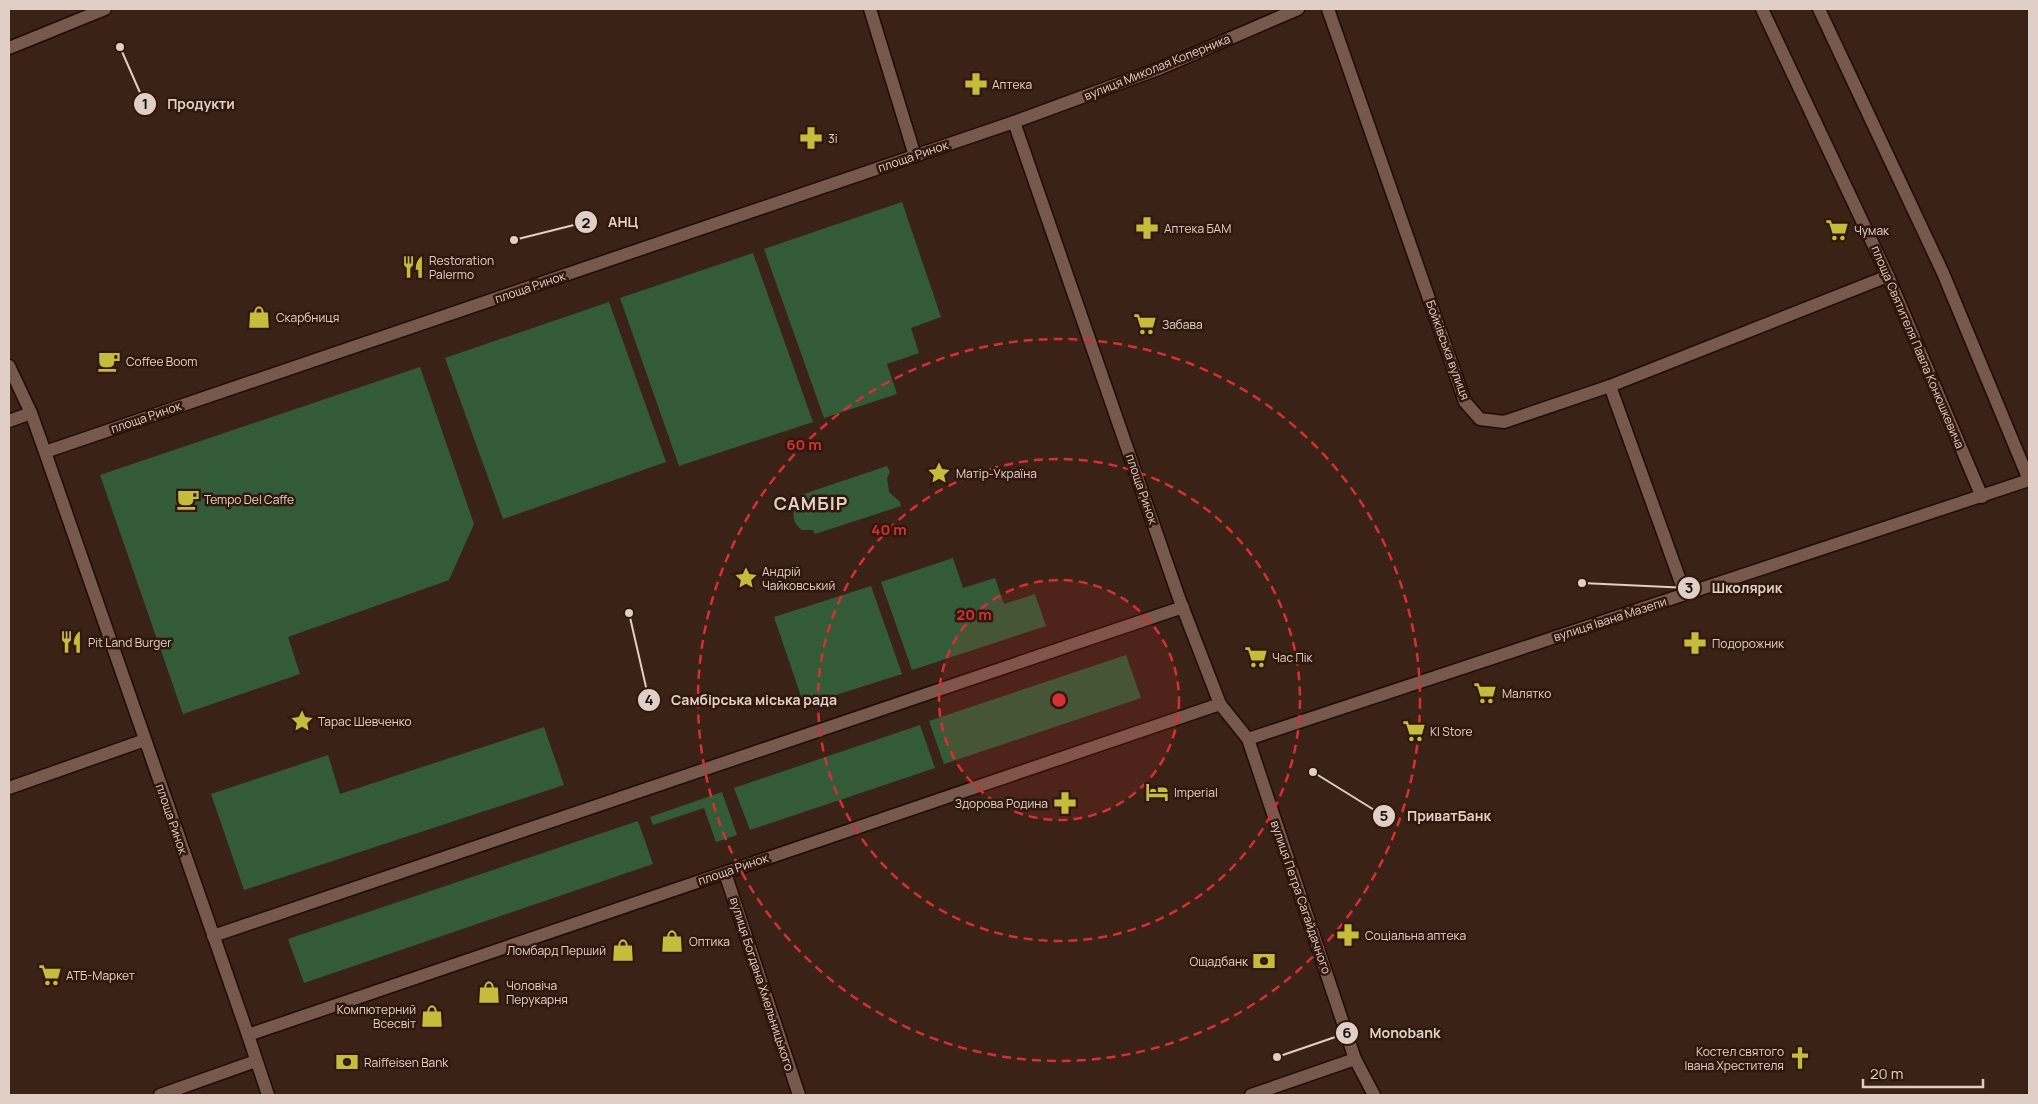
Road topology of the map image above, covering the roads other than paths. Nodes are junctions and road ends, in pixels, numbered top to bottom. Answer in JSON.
{"nodes":[{"id":1,"x":105,"y":9,"type":"edge"},
{"id":2,"x":870,"y":9,"type":"edge"},
{"id":3,"x":1298,"y":9,"type":"edge"},
{"id":4,"x":1328,"y":9,"type":"edge"},
{"id":5,"x":1762,"y":9,"type":"edge"},
{"id":6,"x":1819,"y":9,"type":"edge"},
{"id":7,"x":9,"y":48,"type":"edge"},
{"id":8,"x":1014,"y":122,"type":"junction"},
{"id":9,"x":916,"y":156,"type":"junction"},
{"id":10,"x":1888,"y":276,"type":"junction"},
{"id":11,"x":9,"y":366,"type":"edge"},
{"id":12,"x":1610,"y":386,"type":"junction"},
{"id":13,"x":31,"y":414,"type":"junction"},
{"id":14,"x":9,"y":421,"type":"edge"},
{"id":15,"x":45,"y":452,"type":"junction"},
{"id":16,"x":2029,"y":480,"type":"edge"},
{"id":17,"x":1982,"y":497,"type":"junction"},
{"id":18,"x":1685,"y":594,"type":"junction"},
{"id":19,"x":1183,"y":607,"type":"junction"},
{"id":20,"x":1220,"y":704,"type":"junction"},
{"id":21,"x":1248,"y":739,"type":"junction"},
{"id":22,"x":145,"y":740,"type":"junction"},
{"id":23,"x":9,"y":788,"type":"edge"},
{"id":24,"x":725,"y":873,"type":"junction"},
{"id":25,"x":213,"y":936,"type":"junction"},
{"id":26,"x":248,"y":1035,"type":"junction"},
{"id":27,"x":1356,"y":1059,"type":"junction"},
{"id":28,"x":256,"y":1061,"type":"junction"},
{"id":29,"x":160,"y":1095,"type":"edge"},
{"id":30,"x":268,"y":1095,"type":"edge"},
{"id":31,"x":799,"y":1095,"type":"edge"},
{"id":32,"x":1251,"y":1095,"type":"edge"},
{"id":33,"x":1374,"y":1095,"type":"edge"}],
"edges":[{"from":1,"to":7,"type":"street"},
{"from":2,"to":9,"type":"street"},
{"from":3,"to":8,"type":"street","name":"вулиця Миколая Коперника"},
{"from":4,"to":12,"type":"street","name":"Бойківська вулиця"},
{"from":5,"to":10,"type":"street","name":"площа Святителя Павла Конюшкевича"},
{"from":6,"to":16,"type":"street"},
{"from":8,"to":9,"type":"street","name":"площа Ринок"},
{"from":8,"to":19,"type":"street","name":"площа Ринок"},
{"from":9,"to":15,"type":"street","name":"площа Ринок"},
{"from":10,"to":12,"type":"street","name":"Бойківська вулиця"},
{"from":10,"to":17,"type":"street","name":"площа Святителя Павла Конюшкевича"},
{"from":11,"to":13,"type":"street"},
{"from":12,"to":18,"type":"street"},
{"from":13,"to":14,"type":"street"},
{"from":13,"to":15,"type":"street"},
{"from":15,"to":22,"type":"street","name":"площа Ринок"},
{"from":16,"to":17,"type":"street","name":"вулиця Івана Мазепи"},
{"from":17,"to":18,"type":"street","name":"вулиця Івана Мазепи"},
{"from":18,"to":21,"type":"street","name":"вулиця Івана Мазепи"},
{"from":19,"to":20,"type":"street","name":"площа Ринок"},
{"from":19,"to":25,"type":"street"},
{"from":20,"to":21,"type":"street","name":"вулиця Петра Сагайдачного"},
{"from":20,"to":24,"type":"street","name":"площа Ринок"},
{"from":21,"to":27,"type":"street","name":"вулиця Петра Сагайдачного"},
{"from":22,"to":23,"type":"street"},
{"from":22,"to":25,"type":"street","name":"площа Ринок"},
{"from":24,"to":26,"type":"street","name":"площа Ринок"},
{"from":24,"to":31,"type":"street","name":"вулиця Богдана Хмельницького"},
{"from":25,"to":26,"type":"street","name":"площа Ринок"},
{"from":26,"to":28,"type":"street"},
{"from":27,"to":32,"type":"street"},
{"from":27,"to":33,"type":"street","name":"вулиця Петра Сагайдачного"},
{"from":28,"to":29,"type":"street"},
{"from":28,"to":30,"type":"street"}]}
